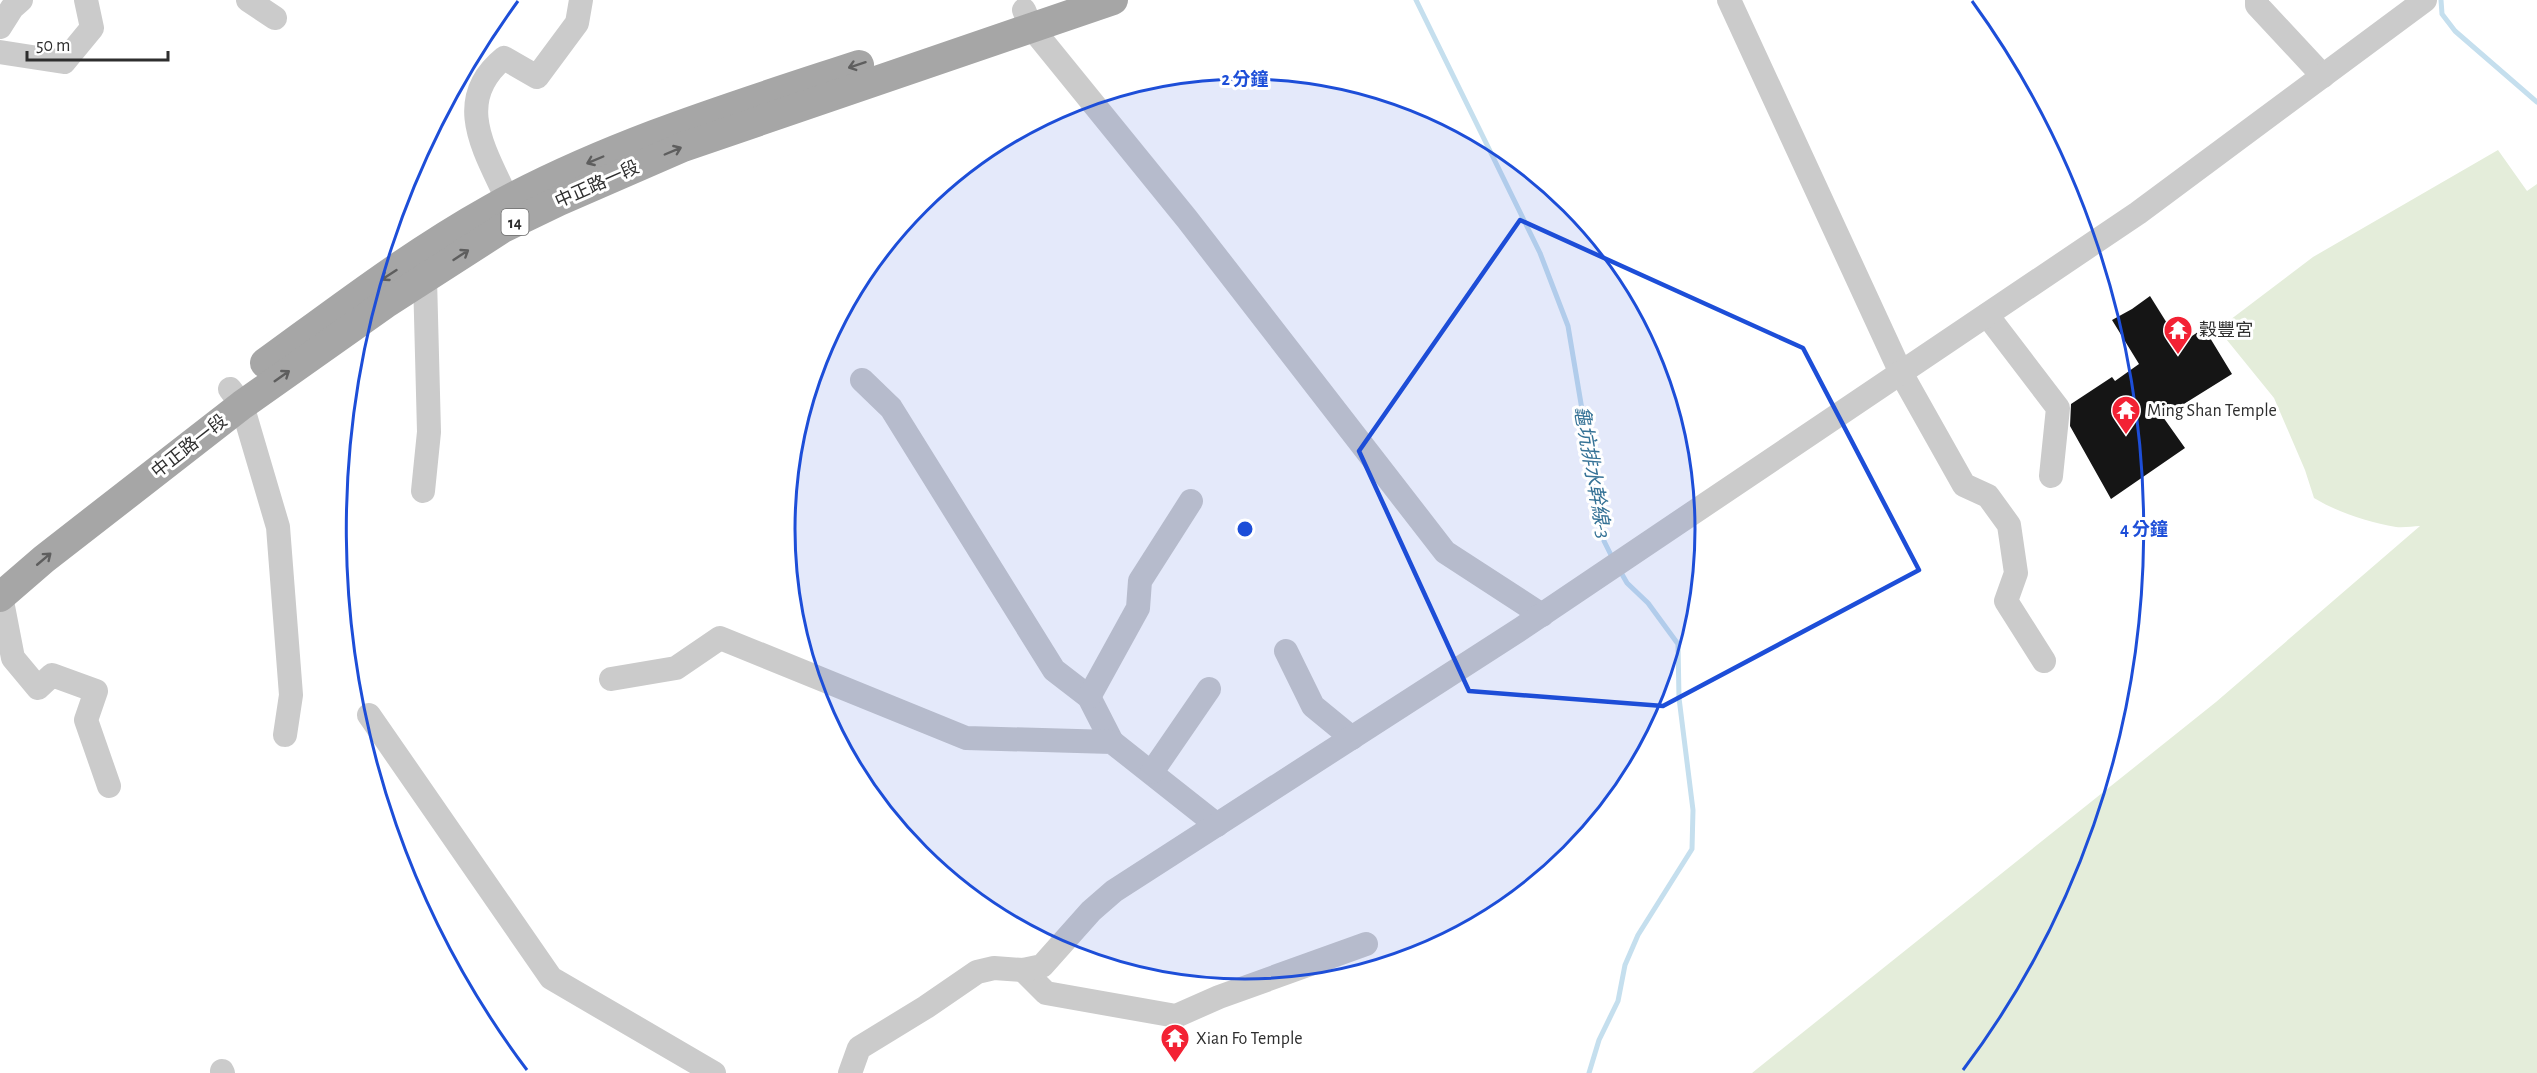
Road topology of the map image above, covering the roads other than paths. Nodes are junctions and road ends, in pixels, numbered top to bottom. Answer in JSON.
{"nodes":[{"id":1,"x":21,"y":0,"type":"edge"},
{"id":2,"x":86,"y":0,"type":"edge"},
{"id":3,"x":248,"y":0,"type":"edge"},
{"id":4,"x":581,"y":0,"type":"edge"},
{"id":5,"x":1052,"y":0,"type":"edge"},
{"id":6,"x":1113,"y":0,"type":"edge"},
{"id":7,"x":1729,"y":0,"type":"edge"},
{"id":8,"x":2257,"y":0,"type":"edge"},
{"id":9,"x":2425,"y":0,"type":"edge"},
{"id":10,"x":275,"y":18,"type":"dead end"},
{"id":11,"x":1027,"y":19,"type":"junction"},
{"id":12,"x":0,"y":27,"type":"edge"},
{"id":13,"x":0,"y":52,"type":"edge"},
{"id":14,"x":2323,"y":76,"type":"junction"},
{"id":15,"x":555,"y":190,"type":"junction"},
{"id":16,"x":508,"y":201,"type":"junction"},
{"id":17,"x":425,"y":278,"type":"junction"},
{"id":18,"x":1987,"y":315,"type":"junction"},
{"id":19,"x":1901,"y":373,"type":"junction"},
{"id":20,"x":861,"y":380,"type":"dead end"},
{"id":21,"x":236,"y":397,"type":"junction"},
{"id":22,"x":2051,"y":476,"type":"dead end"},
{"id":23,"x":423,"y":491,"type":"dead end"},
{"id":24,"x":1191,"y":501,"type":"dead end"},
{"id":25,"x":0,"y":588,"type":"edge"},
{"id":26,"x":1542,"y":615,"type":"junction"},
{"id":27,"x":1286,"y":651,"type":"dead end"},
{"id":28,"x":2044,"y":661,"type":"dead end"},
{"id":29,"x":611,"y":679,"type":"dead end"},
{"id":30,"x":1209,"y":689,"type":"dead end"},
{"id":31,"x":1089,"y":697,"type":"junction"},
{"id":32,"x":369,"y":716,"type":"dead end"},
{"id":33,"x":285,"y":735,"type":"dead end"},
{"id":34,"x":1352,"y":738,"type":"junction"},
{"id":35,"x":1112,"y":741,"type":"junction"},
{"id":36,"x":1152,"y":772,"type":"junction"},
{"id":37,"x":109,"y":786,"type":"dead end"},
{"id":38,"x":1217,"y":825,"type":"junction"},
{"id":39,"x":1366,"y":944,"type":"dead end"},
{"id":40,"x":1023,"y":969,"type":"junction"},
{"id":41,"x":714,"y":1073,"type":"edge"},
{"id":42,"x":850,"y":1073,"type":"edge"}],
"edges":[{"from":1,"to":12,"type":"lane"},
{"from":2,"to":13,"type":"lane"},
{"from":3,"to":10,"type":"lane"},
{"from":4,"to":16,"type":"lane"},
{"from":5,"to":11,"type":"main road","name":"中正路一段","number":"14"},
{"from":6,"to":11,"type":"main road","name":"中正路一段","number":"14"},
{"from":7,"to":19,"type":"lane"},
{"from":8,"to":14,"type":"lane"},
{"from":9,"to":14,"type":"lane"},
{"from":11,"to":15,"type":"main road","name":"中正路一段","number":"14"},
{"from":11,"to":26,"type":"lane"},
{"from":14,"to":18,"type":"lane"},
{"from":15,"to":16,"type":"main road","name":"中正路一段","number":"14"},
{"from":17,"to":15,"type":"main road","name":"中正路一段","number":"14","one_way":true},
{"from":16,"to":21,"type":"main road","name":"中正路一段","number":"14","one_way":true},
{"from":21,"to":17,"type":"main road","name":"中正路一段","number":"14","one_way":true},
{"from":17,"to":23,"type":"lane"},
{"from":18,"to":19,"type":"lane"},
{"from":18,"to":22,"type":"lane"},
{"from":19,"to":26,"type":"lane"},
{"from":19,"to":28,"type":"lane"},
{"from":20,"to":31,"type":"lane"},
{"from":21,"to":25,"type":"main road","name":"中正路一段","number":"14"},
{"from":21,"to":33,"type":"lane"},
{"from":24,"to":31,"type":"lane"},
{"from":25,"to":37,"type":"lane"},
{"from":26,"to":34,"type":"lane"},
{"from":27,"to":34,"type":"lane"},
{"from":29,"to":35,"type":"lane"},
{"from":30,"to":36,"type":"lane"},
{"from":31,"to":35,"type":"lane"},
{"from":32,"to":41,"type":"lane"},
{"from":34,"to":38,"type":"lane"},
{"from":35,"to":36,"type":"lane"},
{"from":36,"to":38,"type":"lane"},
{"from":38,"to":40,"type":"lane"},
{"from":39,"to":40,"type":"lane"},
{"from":40,"to":42,"type":"lane"}]}
